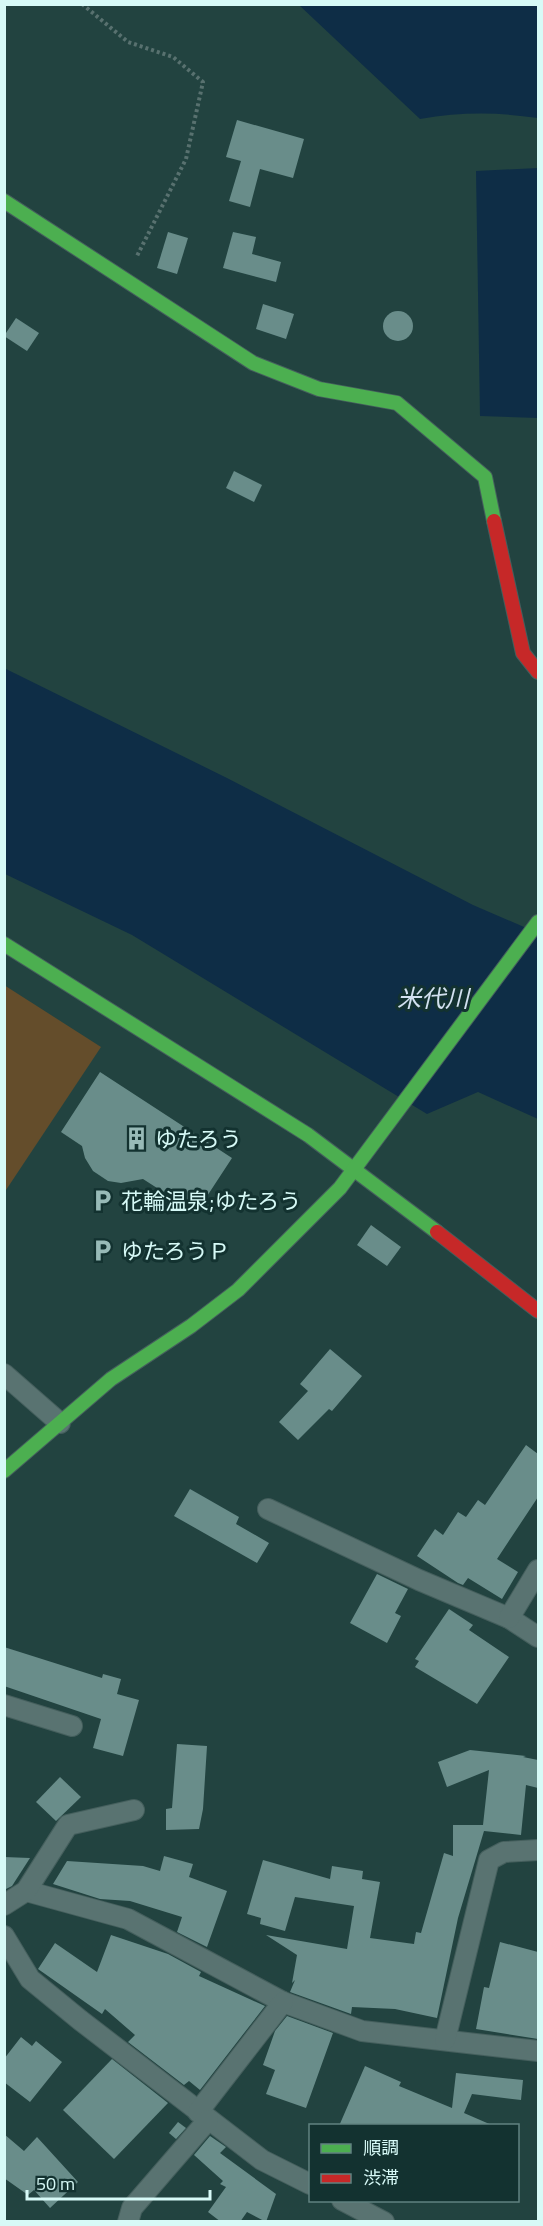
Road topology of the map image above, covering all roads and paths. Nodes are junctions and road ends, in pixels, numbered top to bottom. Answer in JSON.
{"nodes":[{"id":1,"x":82,"y":4,"type":"edge"},
{"id":2,"x":4,"y":201,"type":"edge"},
{"id":3,"x":131,"y":282,"type":"junction"},
{"id":4,"x":538,"y":672,"type":"edge"},
{"id":5,"x":538,"y":922,"type":"edge"},
{"id":6,"x":4,"y":944,"type":"edge"},
{"id":7,"x":354,"y":1167,"type":"junction"},
{"id":8,"x":538,"y":1311,"type":"edge"},
{"id":9,"x":4,"y":1374,"type":"edge"},
{"id":10,"x":60,"y":1423,"type":"junction"},
{"id":11,"x":4,"y":1471,"type":"edge"},
{"id":12,"x":268,"y":1509,"type":"dead end"},
{"id":13,"x":538,"y":1570,"type":"edge"},
{"id":14,"x":509,"y":1618,"type":"junction"},
{"id":15,"x":538,"y":1636,"type":"edge"},
{"id":16,"x":4,"y":1705,"type":"edge"},
{"id":17,"x":72,"y":1726,"type":"dead end"},
{"id":18,"x":134,"y":1810,"type":"dead end"},
{"id":19,"x":538,"y":1850,"type":"edge"},
{"id":20,"x":26,"y":1891,"type":"junction"},
{"id":21,"x":4,"y":1905,"type":"edge"},
{"id":22,"x":4,"y":1936,"type":"edge"},
{"id":23,"x":283,"y":2002,"type":"junction"},
{"id":24,"x":445,"y":2040,"type":"junction"},
{"id":25,"x":538,"y":2051,"type":"edge"},
{"id":26,"x":203,"y":2116,"type":"junction"},
{"id":27,"x":309,"y":2184,"type":"edge"},
{"id":28,"x":346,"y":2202,"type":"edge"},
{"id":29,"x":128,"y":2222,"type":"edge"},
{"id":30,"x":384,"y":2222,"type":"edge"}],
"edges":[{"from":1,"to":3,"type":"path"},
{"from":2,"to":3,"type":"street"},
{"from":3,"to":4,"type":"street"},
{"from":5,"to":7,"type":"street"},
{"from":6,"to":7,"type":"street"},
{"from":7,"to":8,"type":"street"},
{"from":7,"to":10,"type":"street"},
{"from":9,"to":10,"type":"street"},
{"from":10,"to":11,"type":"street"},
{"from":12,"to":14,"type":"street"},
{"from":13,"to":14,"type":"street"},
{"from":14,"to":15,"type":"street"},
{"from":16,"to":17,"type":"street"},
{"from":18,"to":20,"type":"street"},
{"from":19,"to":24,"type":"street"},
{"from":20,"to":21,"type":"street"},
{"from":20,"to":23,"type":"street"},
{"from":22,"to":26,"type":"street"},
{"from":23,"to":24,"type":"street"},
{"from":23,"to":26,"type":"street"},
{"from":24,"to":25,"type":"street"},
{"from":26,"to":27,"type":"street"},
{"from":26,"to":29,"type":"street"},
{"from":28,"to":30,"type":"street"}]}
